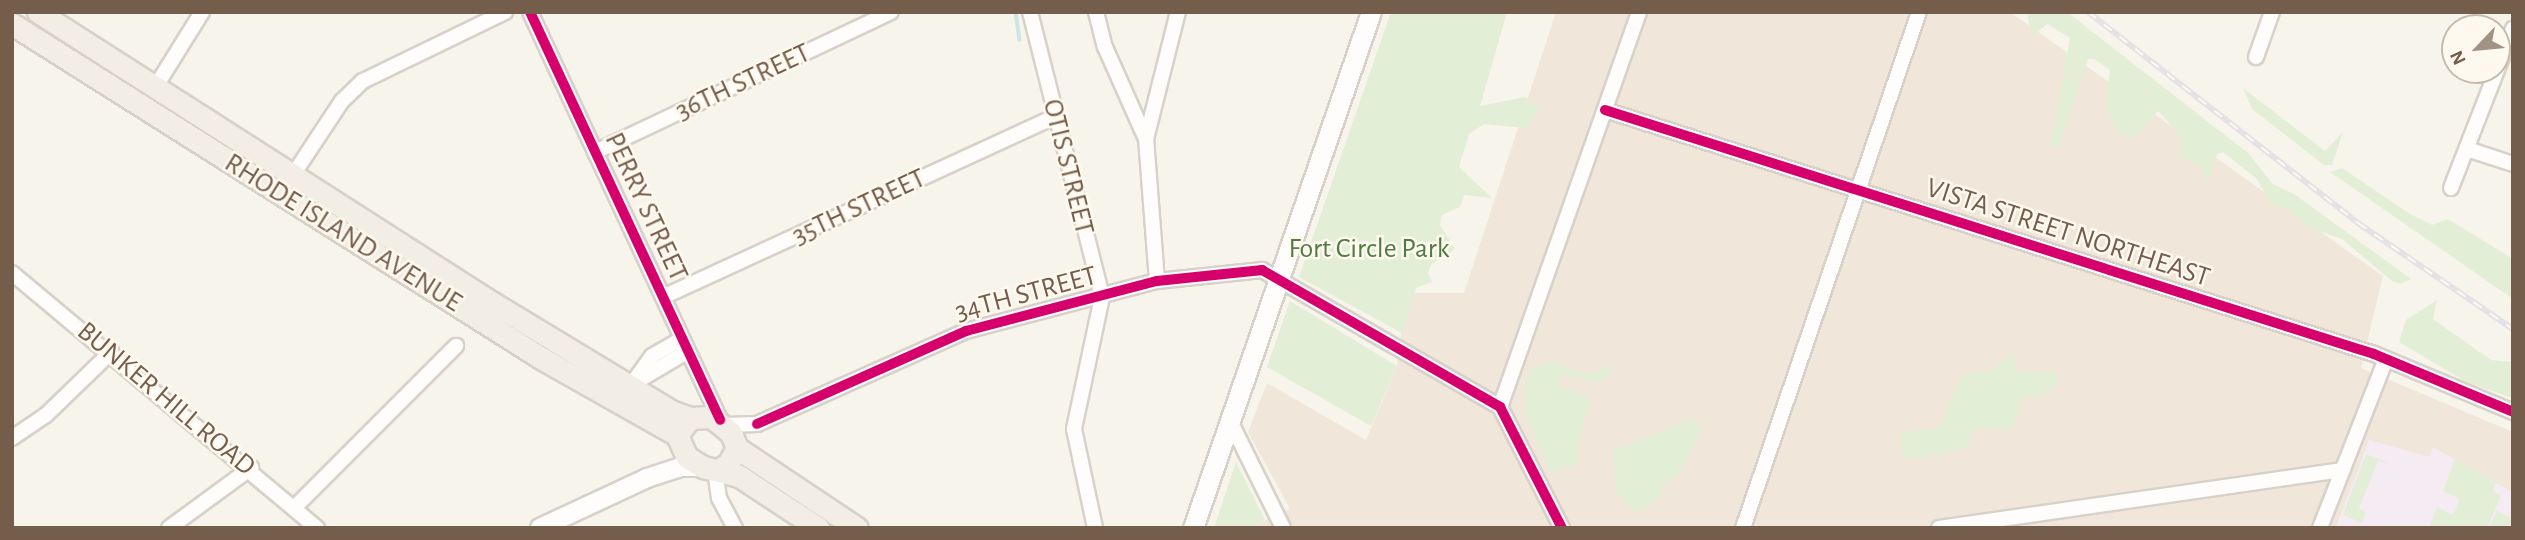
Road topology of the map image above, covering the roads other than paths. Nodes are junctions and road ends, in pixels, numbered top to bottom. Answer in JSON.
{"nodes":[{"id":1,"x":38,"y":12,"type":"edge"},
{"id":2,"x":202,"y":12,"type":"edge"},
{"id":3,"x":505,"y":12,"type":"edge"},
{"id":4,"x":530,"y":12,"type":"edge"},
{"id":5,"x":891,"y":12,"type":"edge"},
{"id":6,"x":1030,"y":12,"type":"edge"},
{"id":7,"x":1096,"y":12,"type":"edge"},
{"id":8,"x":1178,"y":12,"type":"edge"},
{"id":9,"x":1371,"y":12,"type":"edge"},
{"id":10,"x":1639,"y":12,"type":"edge"},
{"id":11,"x":1919,"y":12,"type":"edge"},
{"id":12,"x":2272,"y":12,"type":"edge"},
{"id":13,"x":57,"y":19,"type":"edge"},
{"id":14,"x":12,"y":24,"type":"edge"},
{"id":15,"x":2513,"y":29,"type":"edge"},
{"id":16,"x":2256,"y":57,"type":"dead end"},
{"id":17,"x":156,"y":86,"type":"junction"},
{"id":18,"x":1605,"y":110,"type":"junction"},
{"id":19,"x":1055,"y":117,"type":"junction"},
{"id":20,"x":1146,"y":139,"type":"junction"},
{"id":21,"x":2466,"y":149,"type":"junction"},
{"id":22,"x":595,"y":152,"type":"junction"},
{"id":23,"x":2513,"y":163,"type":"edge"},
{"id":24,"x":293,"y":176,"type":"junction"},
{"id":25,"x":2451,"y":188,"type":"dead end"},
{"id":26,"x":1859,"y":191,"type":"junction"},
{"id":27,"x":280,"y":195,"type":"junction"},
{"id":28,"x":12,"y":273,"type":"edge"},
{"id":29,"x":1278,"y":280,"type":"junction"},
{"id":30,"x":1157,"y":281,"type":"junction"},
{"id":31,"x":663,"y":297,"type":"junction"},
{"id":32,"x":1102,"y":297,"type":"junction"},
{"id":33,"x":683,"y":341,"type":"junction"},
{"id":34,"x":456,"y":346,"type":"dead end"},
{"id":35,"x":111,"y":352,"type":"junction"},
{"id":36,"x":2386,"y":359,"type":"junction"},
{"id":37,"x":699,"y":376,"type":"junction"},
{"id":38,"x":625,"y":393,"type":"junction"},
{"id":39,"x":1500,"y":407,"type":"junction"},
{"id":40,"x":2513,"y":412,"type":"edge"},
{"id":41,"x":693,"y":417,"type":"junction"},
{"id":42,"x":1230,"y":421,"type":"junction"},
{"id":43,"x":723,"y":423,"type":"junction"},
{"id":44,"x":757,"y":424,"type":"junction"},
{"id":45,"x":12,"y":438,"type":"edge"},
{"id":46,"x":677,"y":440,"type":"junction"},
{"id":47,"x":737,"y":446,"type":"junction"},
{"id":48,"x":251,"y":468,"type":"junction"},
{"id":49,"x":712,"y":469,"type":"junction"},
{"id":50,"x":2343,"y":470,"type":"junction"},
{"id":51,"x":647,"y":478,"type":"junction"},
{"id":52,"x":295,"y":507,"type":"junction"},
{"id":53,"x":169,"y":528,"type":"edge"},
{"id":54,"x":317,"y":528,"type":"edge"},
{"id":55,"x":540,"y":528,"type":"edge"},
{"id":56,"x":735,"y":528,"type":"edge"},
{"id":57,"x":818,"y":528,"type":"edge"},
{"id":58,"x":858,"y":528,"type":"edge"},
{"id":59,"x":1094,"y":528,"type":"edge"},
{"id":60,"x":1192,"y":528,"type":"edge"},
{"id":61,"x":1283,"y":528,"type":"edge"},
{"id":62,"x":1562,"y":528,"type":"edge"},
{"id":63,"x":1742,"y":528,"type":"edge"},
{"id":64,"x":1939,"y":528,"type":"edge"},
{"id":65,"x":2320,"y":528,"type":"edge"}],
"edges":[{"from":1,"to":13,"type":"main road","name":"RHODE ISLAND AVENUE"},
{"from":2,"to":17,"type":"street"},
{"from":3,"to":24,"type":"street"},
{"from":4,"to":22,"type":"street","name":"PERRY STREET"},
{"from":5,"to":22,"type":"street","name":"36TH STREET"},
{"from":6,"to":19,"type":"street","name":"OTIS STREET"},
{"from":7,"to":20,"type":"street"},
{"from":8,"to":20,"type":"street"},
{"from":9,"to":29,"type":"main road"},
{"from":10,"to":18,"type":"street"},
{"from":11,"to":26,"type":"street"},
{"from":12,"to":16,"type":"street"},
{"from":13,"to":17,"type":"main road","name":"RHODE ISLAND AVENUE"},
{"from":14,"to":27,"type":"main road","name":"RHODE ISLAND AVENUE"},
{"from":15,"to":21,"type":"street"},
{"from":17,"to":24,"type":"main road","name":"RHODE ISLAND AVENUE"},
{"from":18,"to":26,"type":"street","name":"VISTA STREET NORTHEAST"},
{"from":18,"to":39,"type":"street"},
{"from":19,"to":31,"type":"street","name":"35TH STREET"},
{"from":19,"to":32,"type":"street","name":"OTIS STREET"},
{"from":20,"to":30,"type":"street"},
{"from":21,"to":23,"type":"street"},
{"from":21,"to":25,"type":"street"},
{"from":22,"to":31,"type":"street","name":"PERRY STREET"},
{"from":24,"to":27,"type":"street"},
{"from":24,"to":38,"type":"main road","name":"RHODE ISLAND AVENUE"},
{"from":26,"to":36,"type":"street","name":"VISTA STREET NORTHEAST"},
{"from":26,"to":63,"type":"street"},
{"from":27,"to":38,"type":"main road","name":"RHODE ISLAND AVENUE"},
{"from":28,"to":35,"type":"street","name":"BUNKER HILL ROAD"},
{"from":29,"to":30,"type":"street","name":"34TH STREET"},
{"from":29,"to":39,"type":"street","name":"34TH STREET"},
{"from":29,"to":42,"type":"main road"},
{"from":30,"to":32,"type":"street","name":"34TH STREET"},
{"from":31,"to":33,"type":"street","name":"PERRY STREET"},
{"from":32,"to":44,"type":"street","name":"34TH STREET"},
{"from":32,"to":59,"type":"street","name":"OTIS STREET"},
{"from":33,"to":37,"type":"street","name":"PERRY STREET"},
{"from":33,"to":38,"type":"street"},
{"from":34,"to":52,"type":"street"},
{"from":35,"to":45,"type":"street"},
{"from":35,"to":48,"type":"street","name":"BUNKER HILL ROAD"},
{"from":36,"to":40,"type":"street","name":"VISTA STREET NORTHEAST"},
{"from":36,"to":50,"type":"street"},
{"from":37,"to":41,"type":"street","name":"PERRY STREET"},
{"from":37,"to":43,"type":"street","name":"PERRY STREET"},
{"from":38,"to":41,"type":"main road","name":"RHODE ISLAND AVENUE"},
{"from":38,"to":46,"type":"main road","name":"RHODE ISLAND AVENUE"},
{"from":39,"to":62,"type":"street"},
{"from":41,"to":43,"type":"main road","name":"RHODE ISLAND AVENUE"},
{"from":41,"to":46,"type":"main road"},
{"from":42,"to":60,"type":"main road"},
{"from":42,"to":61,"type":"street"},
{"from":43,"to":44,"type":"street","name":"34TH STREET"},
{"from":43,"to":47,"type":"main road"},
{"from":44,"to":47,"type":"street","name":"34TH STREET"},
{"from":46,"to":49,"type":"main road","name":"RHODE ISLAND AVENUE"},
{"from":46,"to":51,"type":"street"},
{"from":47,"to":49,"type":"main road"},
{"from":47,"to":58,"type":"main road"},
{"from":48,"to":52,"type":"street","name":"BUNKER HILL ROAD"},
{"from":48,"to":53,"type":"street"},
{"from":49,"to":51,"type":"street"},
{"from":49,"to":56,"type":"street"},
{"from":49,"to":57,"type":"main road"},
{"from":50,"to":64,"type":"street"},
{"from":50,"to":65,"type":"street"},
{"from":51,"to":55,"type":"street"},
{"from":52,"to":54,"type":"street","name":"BUNKER HILL ROAD"}]}
